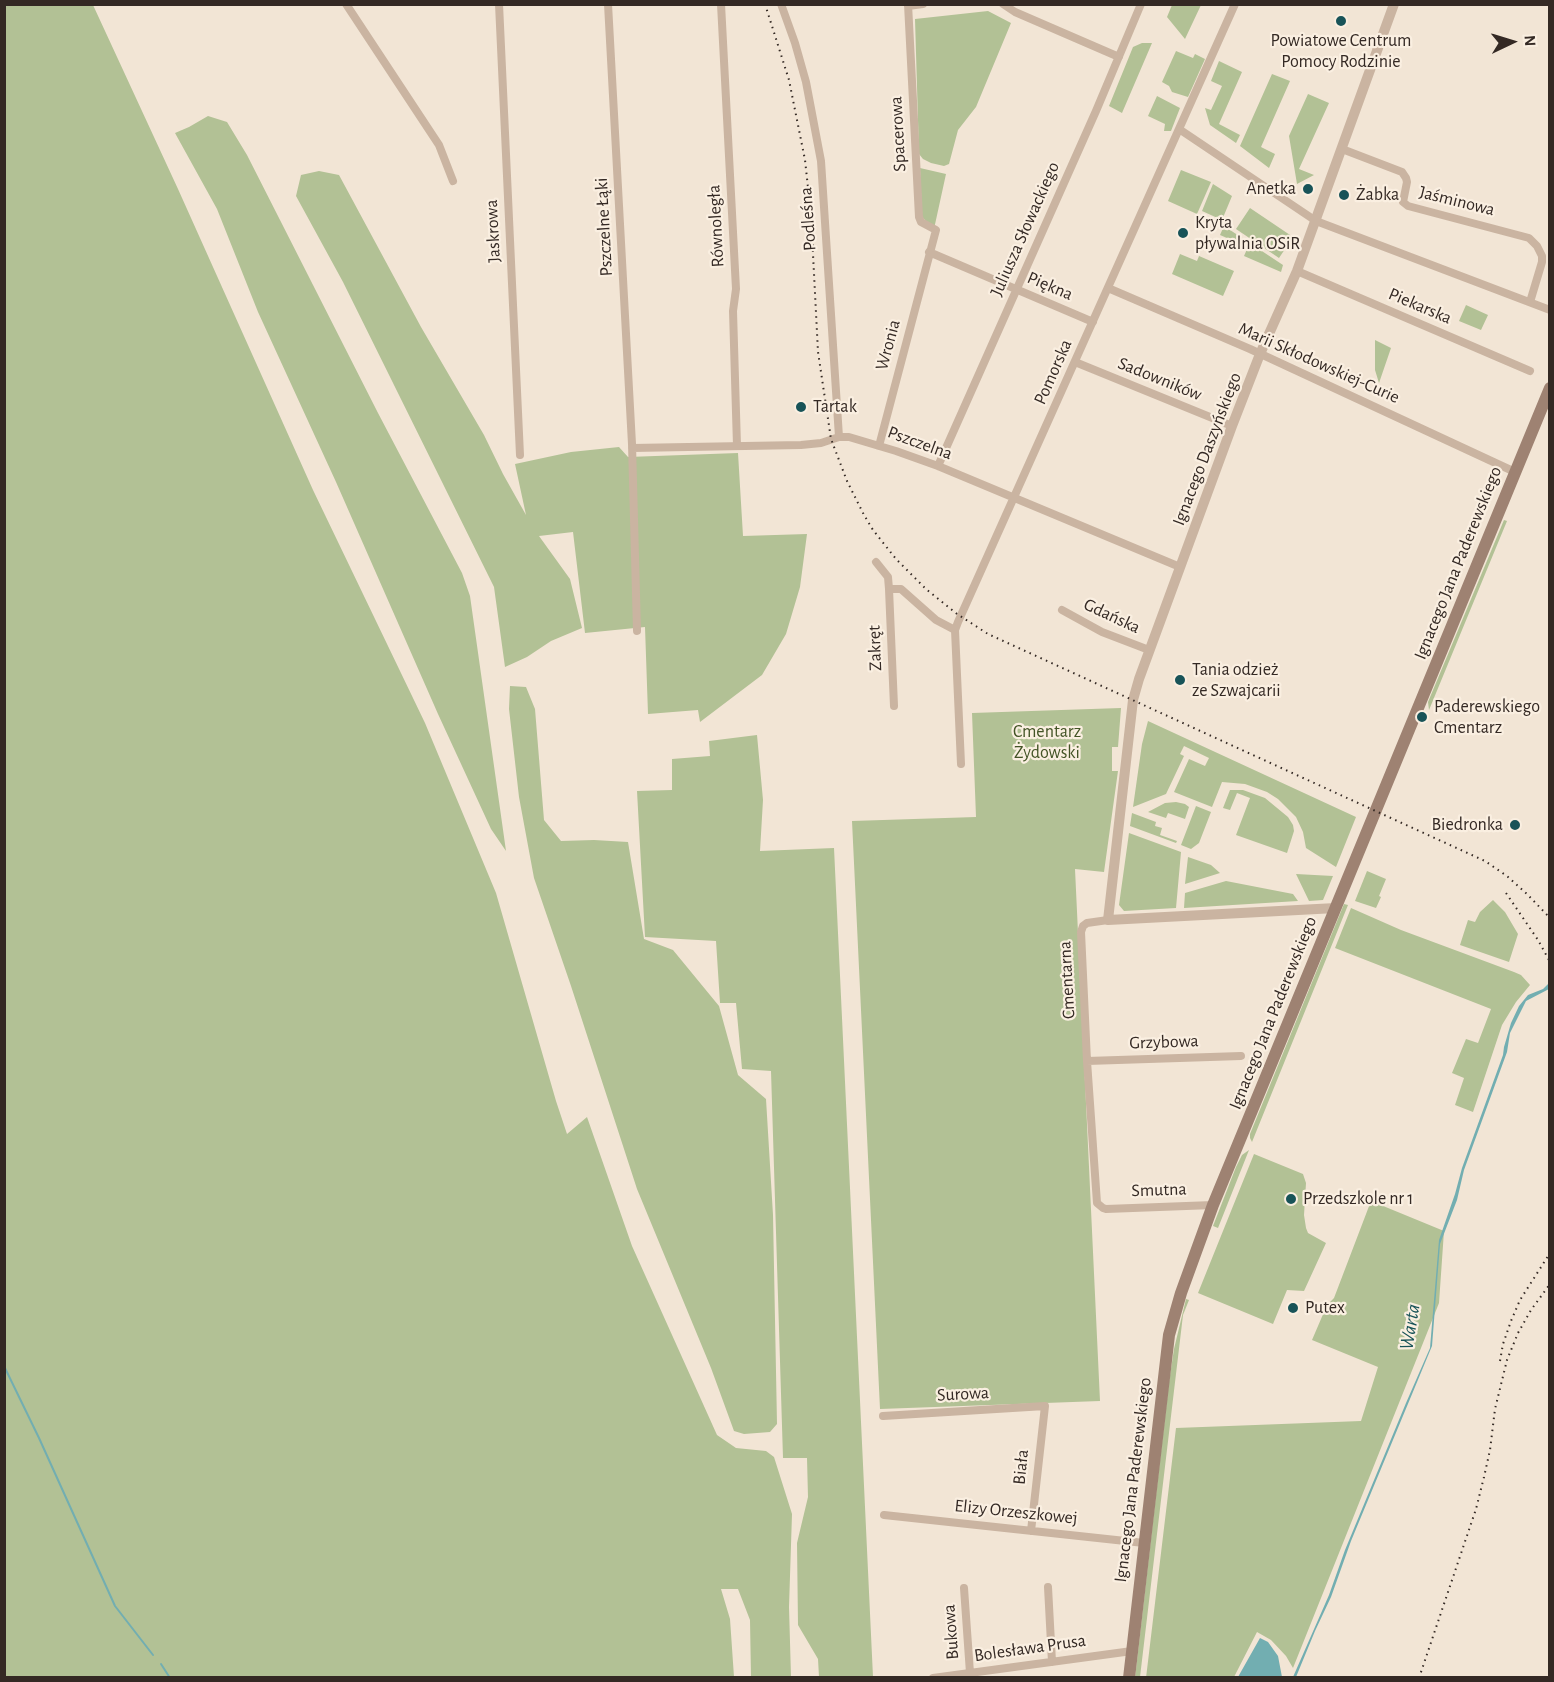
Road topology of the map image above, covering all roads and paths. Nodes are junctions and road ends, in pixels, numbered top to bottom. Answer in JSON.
{"nodes":[{"id":1,"x":346,"y":4,"type":"edge"},
{"id":2,"x":499,"y":4,"type":"edge"},
{"id":3,"x":608,"y":4,"type":"edge"},
{"id":4,"x":721,"y":4,"type":"edge"},
{"id":5,"x":781,"y":4,"type":"edge"},
{"id":6,"x":923,"y":4,"type":"edge"},
{"id":7,"x":1003,"y":4,"type":"edge"},
{"id":8,"x":1141,"y":4,"type":"edge"},
{"id":9,"x":1235,"y":4,"type":"edge"},
{"id":10,"x":1394,"y":4,"type":"edge"},
{"id":11,"x":908,"y":5,"type":"edge"},
{"id":12,"x":1119,"y":57,"type":"junction"},
{"id":13,"x":1179,"y":129,"type":"junction"},
{"id":14,"x":1342,"y":149,"type":"junction"},
{"id":15,"x":453,"y":181,"type":"dead end"},
{"id":16,"x":1316,"y":220,"type":"junction"},
{"id":17,"x":929,"y":252,"type":"junction"},
{"id":18,"x":1297,"y":272,"type":"junction"},
{"id":19,"x":1108,"y":288,"type":"junction"},
{"id":20,"x":1016,"y":290,"type":"junction"},
{"id":21,"x":1530,"y":302,"type":"junction"},
{"id":22,"x":1550,"y":310,"type":"edge"},
{"id":23,"x":1093,"y":322,"type":"junction"},
{"id":24,"x":1260,"y":354,"type":"junction"},
{"id":25,"x":1075,"y":363,"type":"junction"},
{"id":26,"x":1530,"y":371,"type":"dead end"},
{"id":27,"x":1550,"y":388,"type":"edge"},
{"id":28,"x":1232,"y":426,"type":"junction"},
{"id":29,"x":839,"y":437,"type":"junction"},
{"id":30,"x":879,"y":446,"type":"junction"},
{"id":31,"x":737,"y":447,"type":"junction"},
{"id":32,"x":632,"y":448,"type":"junction"},
{"id":33,"x":520,"y":455,"type":"dead end"},
{"id":34,"x":938,"y":466,"type":"junction"},
{"id":35,"x":1515,"y":472,"type":"junction"},
{"id":36,"x":1014,"y":498,"type":"junction"},
{"id":37,"x":876,"y":562,"type":"dead end"},
{"id":38,"x":1180,"y":567,"type":"junction"},
{"id":39,"x":889,"y":589,"type":"junction"},
{"id":40,"x":1062,"y":610,"type":"dead end"},
{"id":41,"x":955,"y":630,"type":"junction"},
{"id":42,"x":637,"y":631,"type":"dead end"},
{"id":43,"x":1149,"y":650,"type":"junction"},
{"id":44,"x":894,"y":706,"type":"dead end"},
{"id":45,"x":961,"y":764,"type":"dead end"},
{"id":46,"x":1336,"y":908,"type":"junction"},
{"id":47,"x":1108,"y":920,"type":"junction"},
{"id":48,"x":1241,"y":1056,"type":"dead end"},
{"id":49,"x":1087,"y":1061,"type":"junction"},
{"id":50,"x":1213,"y":1205,"type":"junction"},
{"id":51,"x":1106,"y":1209,"type":"joint"},
{"id":52,"x":1045,"y":1406,"type":"joint"},
{"id":53,"x":883,"y":1416,"type":"dead end"},
{"id":54,"x":884,"y":1515,"type":"dead end"},
{"id":55,"x":1031,"y":1531,"type":"junction"},
{"id":56,"x":1144,"y":1543,"type":"junction"},
{"id":57,"x":1048,"y":1587,"type":"dead end"},
{"id":58,"x":964,"y":1588,"type":"dead end"},
{"id":59,"x":1132,"y":1651,"type":"junction"},
{"id":60,"x":1052,"y":1662,"type":"junction"},
{"id":61,"x":970,"y":1673,"type":"junction"},
{"id":62,"x":933,"y":1677,"type":"edge"},
{"id":63,"x":1129,"y":1677,"type":"edge"}],
"edges":[{"from":1,"to":15,"type":"street"},
{"from":2,"to":33,"type":"street","name":"Jaskrowa"},
{"from":3,"to":32,"type":"street","name":"Pszczelne Łąki"},
{"from":4,"to":31,"type":"street","name":"Równoległa"},
{"from":5,"to":29,"type":"street","name":"Podleśna"},
{"from":6,"to":11,"type":"street"},
{"from":7,"to":12,"type":"street"},
{"from":8,"to":12,"type":"street","name":"Juliusza Słowackiego"},
{"from":9,"to":13,"type":"street","name":"Pomorska"},
{"from":10,"to":14,"type":"street","name":"Ignacego Daszyńskiego"},
{"from":11,"to":17,"type":"street","name":"Spacerowa"},
{"from":12,"to":20,"type":"street","name":"Juliusza Słowackiego"},
{"from":13,"to":16,"type":"street"},
{"from":13,"to":19,"type":"street","name":"Pomorska"},
{"from":14,"to":16,"type":"street","name":"Ignacego Daszyńskiego"},
{"from":14,"to":21,"type":"street","name":"Jaśminowa"},
{"from":16,"to":18,"type":"street","name":"Ignacego Daszyńskiego"},
{"from":16,"to":21,"type":"street"},
{"from":17,"to":20,"type":"street","name":"Piękna"},
{"from":17,"to":30,"type":"street","name":"Wronia"},
{"from":18,"to":24,"type":"street","name":"Ignacego Daszyńskiego"},
{"from":18,"to":26,"type":"street","name":"Piekarska"},
{"from":19,"to":23,"type":"street","name":"Pomorska"},
{"from":19,"to":24,"type":"street","name":"Marii Skłodowskiej-Curie"},
{"from":20,"to":23,"type":"street","name":"Piękna"},
{"from":20,"to":34,"type":"street","name":"Juliusza Słowackiego"},
{"from":21,"to":22,"type":"street"},
{"from":23,"to":25,"type":"street","name":"Pomorska"},
{"from":24,"to":28,"type":"street","name":"Ignacego Daszyńskiego"},
{"from":24,"to":35,"type":"street","name":"Marii Skłodowskiej-Curie"},
{"from":25,"to":28,"type":"street","name":"Sadowników"},
{"from":25,"to":36,"type":"street","name":"Pomorska"},
{"from":27,"to":35,"type":"main road","name":"Ignacego Jana Paderewskiego"},
{"from":28,"to":38,"type":"street","name":"Ignacego Daszyńskiego"},
{"from":29,"to":30,"type":"street","name":"Pszczelna"},
{"from":29,"to":31,"type":"street","name":"Pszczelna"},
{"from":30,"to":34,"type":"street","name":"Pszczelna"},
{"from":31,"to":32,"type":"street","name":"Pszczelna"},
{"from":32,"to":42,"type":"street","name":"Pszczelne Łąki"},
{"from":34,"to":36,"type":"street","name":"Pszczelna"},
{"from":35,"to":46,"type":"main road","name":"Ignacego Jana Paderewskiego"},
{"from":36,"to":38,"type":"street","name":"Pszczelna"},
{"from":36,"to":41,"type":"street","name":"Pomorska"},
{"from":37,"to":39,"type":"street","name":"Zakręt"},
{"from":38,"to":43,"type":"street","name":"Ignacego Daszyńskiego"},
{"from":39,"to":41,"type":"street"},
{"from":39,"to":44,"type":"street","name":"Zakręt"},
{"from":40,"to":43,"type":"street","name":"Gdańska"},
{"from":41,"to":45,"type":"street","name":"Pomorska"},
{"from":43,"to":47,"type":"street","name":"Ignacego Daszyńskiego"},
{"from":46,"to":47,"type":"street","name":"Cmentarna"},
{"from":46,"to":50,"type":"main road","name":"Ignacego Jana Paderewskiego"},
{"from":47,"to":49,"type":"street","name":"Cmentarna"},
{"from":48,"to":49,"type":"street","name":"Grzybowa"},
{"from":49,"to":51,"type":"street","name":"Cmentarna"},
{"from":50,"to":51,"type":"street","name":"Smutna"},
{"from":50,"to":56,"type":"main road","name":"Ignacego Jana Paderewskiego"},
{"from":52,"to":53,"type":"street","name":"Surowa"},
{"from":52,"to":55,"type":"street","name":"Biała"},
{"from":54,"to":55,"type":"street","name":"Elizy Orzeszkowej"},
{"from":55,"to":56,"type":"street","name":"Elizy Orzeszkowej"},
{"from":56,"to":59,"type":"main road","name":"Ignacego Jana Paderewskiego"},
{"from":57,"to":60,"type":"street"},
{"from":58,"to":61,"type":"street","name":"Bukowa"},
{"from":59,"to":60,"type":"street","name":"Bolesława Prusa"},
{"from":59,"to":63,"type":"main road","name":"Ignacego Jana Paderewskiego"},
{"from":60,"to":61,"type":"street","name":"Bolesława Prusa"},
{"from":61,"to":62,"type":"street","name":"Bolesława Prusa"}]}
